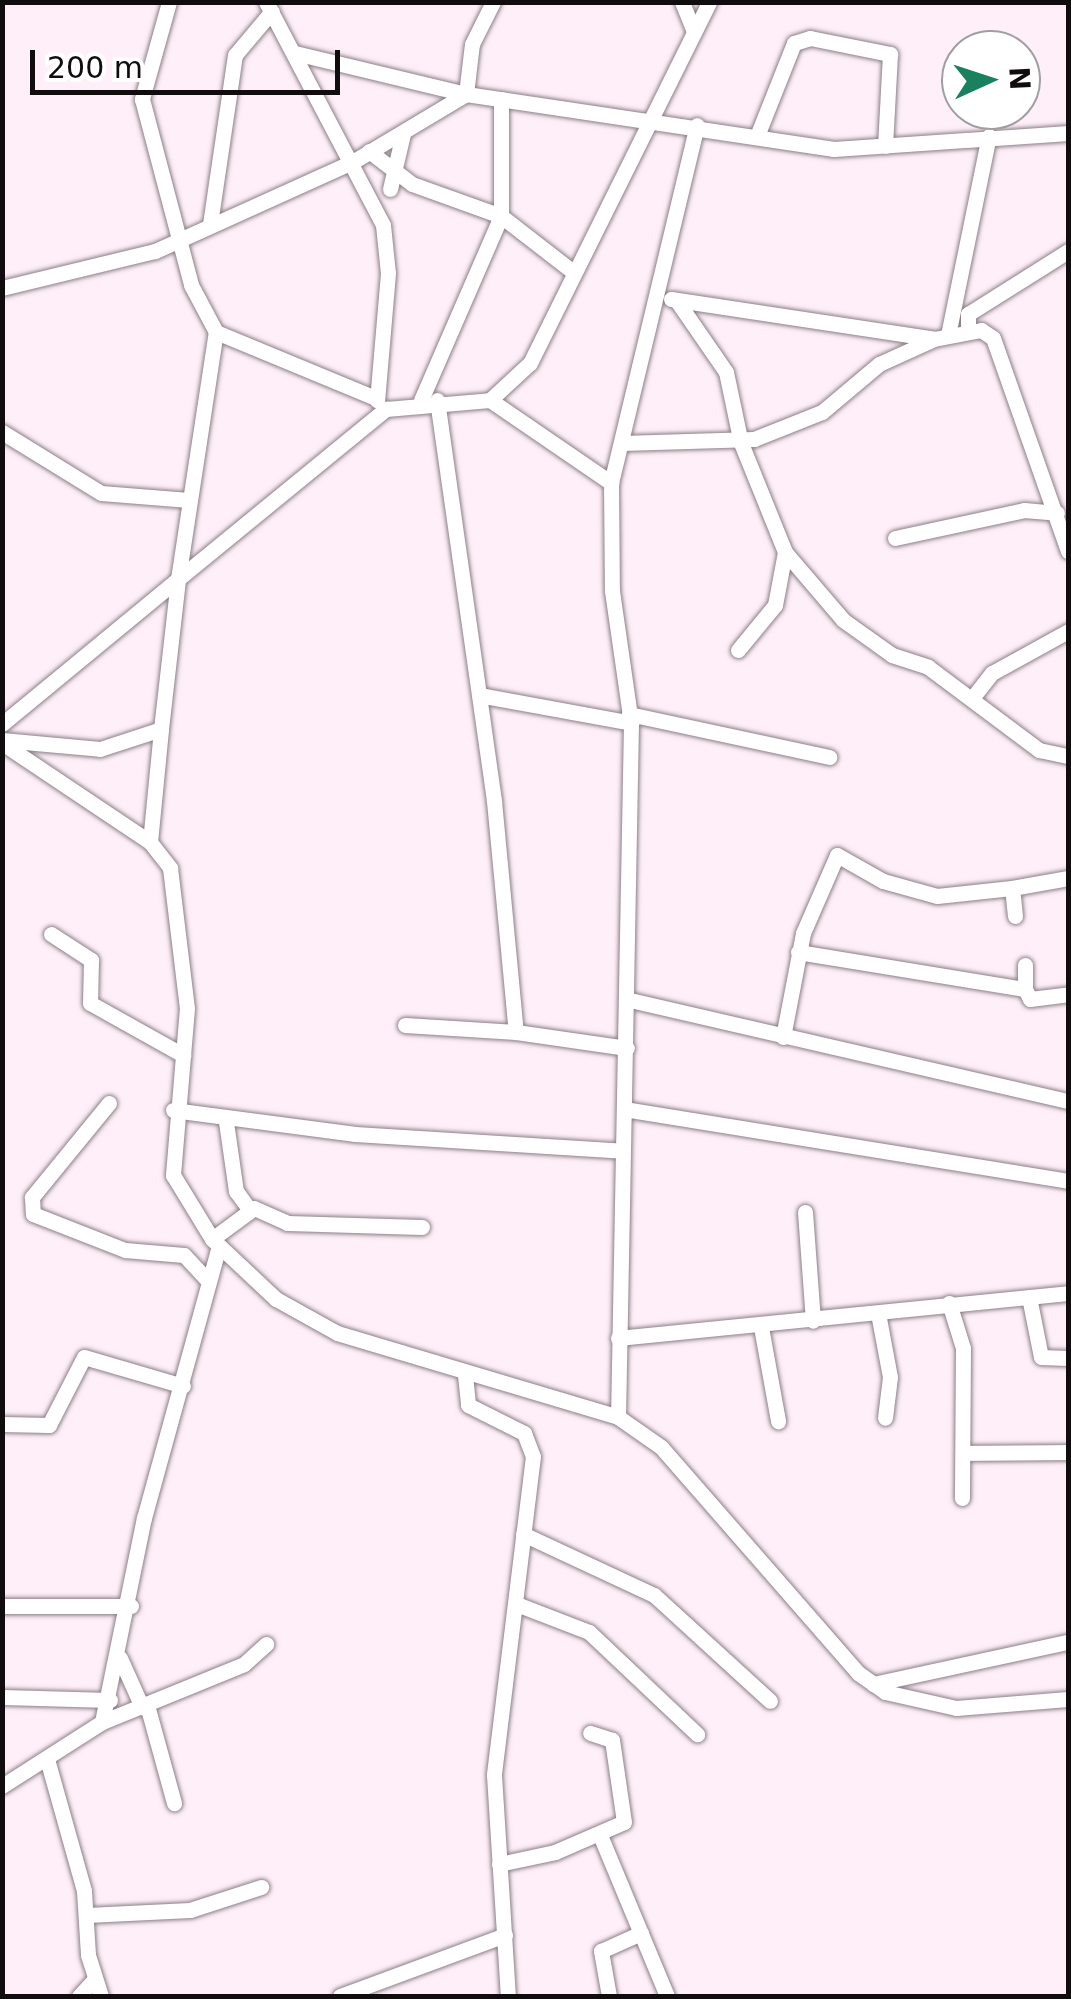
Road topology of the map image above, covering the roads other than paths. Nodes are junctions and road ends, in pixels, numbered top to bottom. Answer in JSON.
{"nodes":[{"id":1,"x":169,"y":2,"type":"edge"},
{"id":2,"x":493,"y":2,"type":"edge"},
{"id":3,"x":682,"y":2,"type":"edge"},
{"id":4,"x":709,"y":2,"type":"edge"},
{"id":5,"x":269,"y":7,"type":"edge"},
{"id":6,"x":694,"y":31,"type":"junction"},
{"id":7,"x":295,"y":53,"type":"junction"},
{"id":8,"x":466,"y":94,"type":"junction"},
{"id":9,"x":501,"y":99,"type":"junction"},
{"id":10,"x":649,"y":117,"type":"junction"},
{"id":11,"x":697,"y":126,"type":"junction"},
{"id":12,"x":1068,"y":133,"type":"edge"},
{"id":13,"x":403,"y":134,"type":"junction"},
{"id":14,"x":757,"y":136,"type":"junction"},
{"id":15,"x":990,"y":136,"type":"junction"},
{"id":16,"x":885,"y":146,"type":"junction"},
{"id":17,"x":369,"y":151,"type":"junction"},
{"id":18,"x":354,"y":161,"type":"junction"},
{"id":19,"x":392,"y":168,"type":"junction"},
{"id":20,"x":412,"y":184,"type":"junction"},
{"id":21,"x":390,"y":188,"type":"junction"},
{"id":22,"x":373,"y":196,"type":"junction"},
{"id":23,"x":501,"y":216,"type":"junction"},
{"id":24,"x":210,"y":224,"type":"junction"},
{"id":25,"x":176,"y":238,"type":"junction"},
{"id":26,"x":1068,"y":251,"type":"edge"},
{"id":27,"x":572,"y":271,"type":"junction"},
{"id":28,"x":2,"y":288,"type":"edge"},
{"id":29,"x":656,"y":296,"type":"junction"},
{"id":30,"x":676,"y":301,"type":"junction"},
{"id":31,"x":968,"y":328,"type":"junction"},
{"id":32,"x":216,"y":332,"type":"junction"},
{"id":33,"x":941,"y":337,"type":"junction"},
{"id":34,"x":373,"y":396,"type":"junction"},
{"id":35,"x":429,"y":400,"type":"junction"},
{"id":36,"x":490,"y":400,"type":"junction"},
{"id":37,"x":386,"y":409,"type":"junction"},
{"id":38,"x":2,"y":432,"type":"edge"},
{"id":39,"x":622,"y":443,"type":"junction"},
{"id":40,"x":741,"y":443,"type":"junction"},
{"id":41,"x":611,"y":483,"type":"junction"},
{"id":42,"x":188,"y":500,"type":"junction"},
{"id":43,"x":1057,"y":513,"type":"junction"},
{"id":44,"x":895,"y":538,"type":"dead end"},
{"id":45,"x":1068,"y":551,"type":"edge"},
{"id":46,"x":785,"y":552,"type":"junction"},
{"id":47,"x":178,"y":580,"type":"junction"},
{"id":48,"x":1068,"y":632,"type":"edge"},
{"id":49,"x":738,"y":650,"type":"dead end"},
{"id":50,"x":479,"y":695,"type":"junction"},
{"id":51,"x":973,"y":697,"type":"junction"},
{"id":52,"x":630,"y":718,"type":"junction"},
{"id":53,"x":2,"y":724,"type":"edge"},
{"id":54,"x":161,"y":729,"type":"junction"},
{"id":55,"x":2,"y":741,"type":"edge"},
{"id":56,"x":1068,"y":756,"type":"edge"},
{"id":57,"x":829,"y":757,"type":"dead end"},
{"id":58,"x":150,"y":842,"type":"junction"},
{"id":59,"x":1068,"y":878,"type":"edge"},
{"id":60,"x":1012,"y":888,"type":"junction"},
{"id":61,"x":1015,"y":916,"type":"dead end"},
{"id":62,"x":52,"y":934,"type":"dead end"},
{"id":63,"x":798,"y":952,"type":"junction"},
{"id":64,"x":1024,"y":965,"type":"dead end"},
{"id":65,"x":1025,"y":989,"type":"junction"},
{"id":66,"x":1068,"y":994,"type":"edge"},
{"id":67,"x":630,"y":1000,"type":"junction"},
{"id":68,"x":406,"y":1025,"type":"dead end"},
{"id":69,"x":516,"y":1032,"type":"junction"},
{"id":70,"x":784,"y":1037,"type":"junction"},
{"id":71,"x":628,"y":1048,"type":"junction"},
{"id":72,"x":183,"y":1055,"type":"junction"},
{"id":73,"x":1068,"y":1101,"type":"edge"},
{"id":74,"x":109,"y":1103,"type":"dead end"},
{"id":75,"x":624,"y":1109,"type":"junction"},
{"id":76,"x":173,"y":1110,"type":"junction"},
{"id":77,"x":226,"y":1122,"type":"junction"},
{"id":78,"x":622,"y":1151,"type":"junction"},
{"id":79,"x":1068,"y":1180,"type":"edge"},
{"id":80,"x":249,"y":1209,"type":"junction"},
{"id":81,"x":805,"y":1212,"type":"dead end"},
{"id":82,"x":422,"y":1227,"type":"dead end"},
{"id":83,"x":215,"y":1243,"type":"junction"},
{"id":84,"x":208,"y":1280,"type":"junction"},
{"id":85,"x":1068,"y":1292,"type":"edge"},
{"id":86,"x":1028,"y":1297,"type":"junction"},
{"id":87,"x":949,"y":1303,"type":"junction"},
{"id":88,"x":878,"y":1313,"type":"junction"},
{"id":89,"x":812,"y":1321,"type":"junction"},
{"id":90,"x":761,"y":1326,"type":"junction"},
{"id":91,"x":618,"y":1338,"type":"junction"},
{"id":92,"x":1068,"y":1358,"type":"edge"},
{"id":93,"x":465,"y":1375,"type":"junction"},
{"id":94,"x":183,"y":1386,"type":"junction"},
{"id":95,"x":618,"y":1417,"type":"junction"},
{"id":96,"x":885,"y":1418,"type":"dead end"},
{"id":97,"x":778,"y":1421,"type":"dead end"},
{"id":98,"x":2,"y":1424,"type":"edge"},
{"id":99,"x":1068,"y":1452,"type":"edge"},
{"id":100,"x":963,"y":1453,"type":"junction"},
{"id":101,"x":962,"y":1498,"type":"dead end"},
{"id":102,"x":524,"y":1534,"type":"junction"},
{"id":103,"x":2,"y":1606,"type":"edge"},
{"id":104,"x":131,"y":1606,"type":"junction"},
{"id":105,"x":519,"y":1606,"type":"junction"},
{"id":106,"x":1068,"y":1642,"type":"edge"},
{"id":107,"x":266,"y":1644,"type":"dead end"},
{"id":108,"x":118,"y":1654,"type":"junction"},
{"id":109,"x":873,"y":1684,"type":"junction"},
{"id":110,"x":2,"y":1697,"type":"edge"},
{"id":111,"x":110,"y":1700,"type":"junction"},
{"id":112,"x":1068,"y":1700,"type":"edge"},
{"id":113,"x":770,"y":1701,"type":"dead end"},
{"id":114,"x":144,"y":1706,"type":"junction"},
{"id":115,"x":102,"y":1722,"type":"junction"},
{"id":116,"x":590,"y":1733,"type":"dead end"},
{"id":117,"x":697,"y":1734,"type":"dead end"},
{"id":118,"x":47,"y":1759,"type":"junction"},
{"id":119,"x":2,"y":1786,"type":"edge"},
{"id":120,"x":174,"y":1803,"type":"dead end"},
{"id":121,"x":600,"y":1835,"type":"junction"},
{"id":122,"x":498,"y":1864,"type":"junction"},
{"id":123,"x":261,"y":1887,"type":"dead end"},
{"id":124,"x":88,"y":1915,"type":"junction"},
{"id":125,"x":641,"y":1934,"type":"junction"},
{"id":126,"x":506,"y":1935,"type":"junction"},
{"id":127,"x":94,"y":1980,"type":"junction"},
{"id":128,"x":79,"y":1996,"type":"edge"},
{"id":129,"x":101,"y":1996,"type":"edge"},
{"id":130,"x":340,"y":1996,"type":"edge"},
{"id":131,"x":508,"y":1996,"type":"edge"},
{"id":132,"x":608,"y":1996,"type":"edge"},
{"id":133,"x":667,"y":1996,"type":"edge"}],
"edges":[{"from":1,"to":25,"type":"street"},
{"from":2,"to":8,"type":"street"},
{"from":3,"to":6,"type":"street"},
{"from":4,"to":6,"type":"street"},
{"from":5,"to":7,"type":"street"},
{"from":5,"to":24,"type":"street"},
{"from":6,"to":10,"type":"street"},
{"from":7,"to":8,"type":"street"},
{"from":7,"to":18,"type":"street"},
{"from":8,"to":9,"type":"street"},
{"from":8,"to":13,"type":"street"},
{"from":9,"to":10,"type":"street"},
{"from":9,"to":23,"type":"street"},
{"from":10,"to":11,"type":"street"},
{"from":10,"to":27,"type":"street"},
{"from":11,"to":14,"type":"street"},
{"from":11,"to":29,"type":"street"},
{"from":12,"to":15,"type":"street"},
{"from":13,"to":17,"type":"street"},
{"from":13,"to":19,"type":"street"},
{"from":14,"to":16,"type":"street"},
{"from":14,"to":16,"type":"street"},
{"from":15,"to":16,"type":"street"},
{"from":15,"to":33,"type":"street"},
{"from":17,"to":18,"type":"street"},
{"from":17,"to":19,"type":"street"},
{"from":18,"to":22,"type":"street"},
{"from":18,"to":24,"type":"street"},
{"from":19,"to":20,"type":"street"},
{"from":19,"to":21,"type":"street"},
{"from":20,"to":21,"type":"street"},
{"from":20,"to":23,"type":"street"},
{"from":21,"to":22,"type":"street"},
{"from":22,"to":34,"type":"street"},
{"from":23,"to":27,"type":"street"},
{"from":23,"to":35,"type":"street"},
{"from":24,"to":25,"type":"street"},
{"from":25,"to":28,"type":"street"},
{"from":25,"to":32,"type":"street"},
{"from":26,"to":31,"type":"street"},
{"from":27,"to":36,"type":"street"},
{"from":29,"to":30,"type":"street"},
{"from":29,"to":39,"type":"street"},
{"from":30,"to":33,"type":"street"},
{"from":30,"to":40,"type":"street"},
{"from":31,"to":33,"type":"street"},
{"from":31,"to":43,"type":"street"},
{"from":32,"to":34,"type":"street"},
{"from":32,"to":42,"type":"street"},
{"from":33,"to":40,"type":"street"},
{"from":34,"to":37,"type":"street"},
{"from":35,"to":36,"type":"street"},
{"from":35,"to":37,"type":"street"},
{"from":35,"to":50,"type":"street"},
{"from":36,"to":41,"type":"street"},
{"from":37,"to":47,"type":"street"},
{"from":38,"to":42,"type":"street"},
{"from":39,"to":40,"type":"street"},
{"from":39,"to":41,"type":"street"},
{"from":40,"to":46,"type":"street"},
{"from":41,"to":52,"type":"street"},
{"from":42,"to":47,"type":"street"},
{"from":43,"to":44,"type":"street"},
{"from":43,"to":45,"type":"street"},
{"from":46,"to":49,"type":"street"},
{"from":46,"to":51,"type":"street"},
{"from":47,"to":53,"type":"street"},
{"from":47,"to":54,"type":"street"},
{"from":48,"to":51,"type":"street"},
{"from":50,"to":52,"type":"street"},
{"from":50,"to":69,"type":"street"},
{"from":51,"to":56,"type":"street"},
{"from":52,"to":57,"type":"street"},
{"from":52,"to":67,"type":"street"},
{"from":54,"to":55,"type":"street"},
{"from":54,"to":58,"type":"street"},
{"from":55,"to":58,"type":"street"},
{"from":58,"to":72,"type":"street"},
{"from":59,"to":60,"type":"street"},
{"from":60,"to":61,"type":"street"},
{"from":60,"to":63,"type":"street"},
{"from":62,"to":72,"type":"street"},
{"from":63,"to":65,"type":"street"},
{"from":63,"to":70,"type":"street"},
{"from":64,"to":65,"type":"street"},
{"from":65,"to":66,"type":"street"},
{"from":67,"to":70,"type":"street"},
{"from":67,"to":71,"type":"street"},
{"from":68,"to":69,"type":"street"},
{"from":69,"to":71,"type":"street"},
{"from":70,"to":73,"type":"street"},
{"from":71,"to":75,"type":"street"},
{"from":72,"to":76,"type":"street"},
{"from":74,"to":84,"type":"street"},
{"from":75,"to":78,"type":"street"},
{"from":75,"to":79,"type":"street"},
{"from":76,"to":77,"type":"street"},
{"from":76,"to":83,"type":"street"},
{"from":77,"to":78,"type":"street"},
{"from":77,"to":80,"type":"street"},
{"from":78,"to":91,"type":"street"},
{"from":80,"to":82,"type":"street"},
{"from":80,"to":83,"type":"street"},
{"from":81,"to":89,"type":"street"},
{"from":83,"to":84,"type":"street"},
{"from":83,"to":93,"type":"street"},
{"from":84,"to":94,"type":"street"},
{"from":85,"to":86,"type":"street"},
{"from":86,"to":87,"type":"street"},
{"from":86,"to":92,"type":"street"},
{"from":87,"to":88,"type":"street"},
{"from":87,"to":100,"type":"street"},
{"from":88,"to":89,"type":"street"},
{"from":88,"to":96,"type":"street"},
{"from":89,"to":90,"type":"street"},
{"from":90,"to":91,"type":"street"},
{"from":90,"to":97,"type":"street"},
{"from":91,"to":95,"type":"street"},
{"from":93,"to":95,"type":"street"},
{"from":93,"to":102,"type":"street"},
{"from":94,"to":98,"type":"street"},
{"from":94,"to":104,"type":"street"},
{"from":95,"to":109,"type":"street"},
{"from":99,"to":100,"type":"street"},
{"from":100,"to":101,"type":"street"},
{"from":102,"to":105,"type":"street"},
{"from":102,"to":113,"type":"street"},
{"from":103,"to":104,"type":"street"},
{"from":104,"to":108,"type":"street"},
{"from":105,"to":117,"type":"street"},
{"from":105,"to":122,"type":"street"},
{"from":106,"to":109,"type":"street"},
{"from":107,"to":114,"type":"street"},
{"from":108,"to":111,"type":"street"},
{"from":108,"to":114,"type":"street"},
{"from":109,"to":112,"type":"street"},
{"from":110,"to":111,"type":"street"},
{"from":111,"to":115,"type":"street"},
{"from":114,"to":115,"type":"street"},
{"from":114,"to":120,"type":"street"},
{"from":115,"to":118,"type":"street"},
{"from":116,"to":121,"type":"street"},
{"from":118,"to":119,"type":"street"},
{"from":118,"to":124,"type":"street"},
{"from":121,"to":122,"type":"street"},
{"from":121,"to":125,"type":"street"},
{"from":122,"to":126,"type":"street"},
{"from":123,"to":124,"type":"street"},
{"from":124,"to":127,"type":"street"},
{"from":125,"to":132,"type":"street"},
{"from":125,"to":133,"type":"street"},
{"from":126,"to":130,"type":"street"},
{"from":126,"to":131,"type":"street"},
{"from":127,"to":128,"type":"street"},
{"from":127,"to":129,"type":"street"}]}
